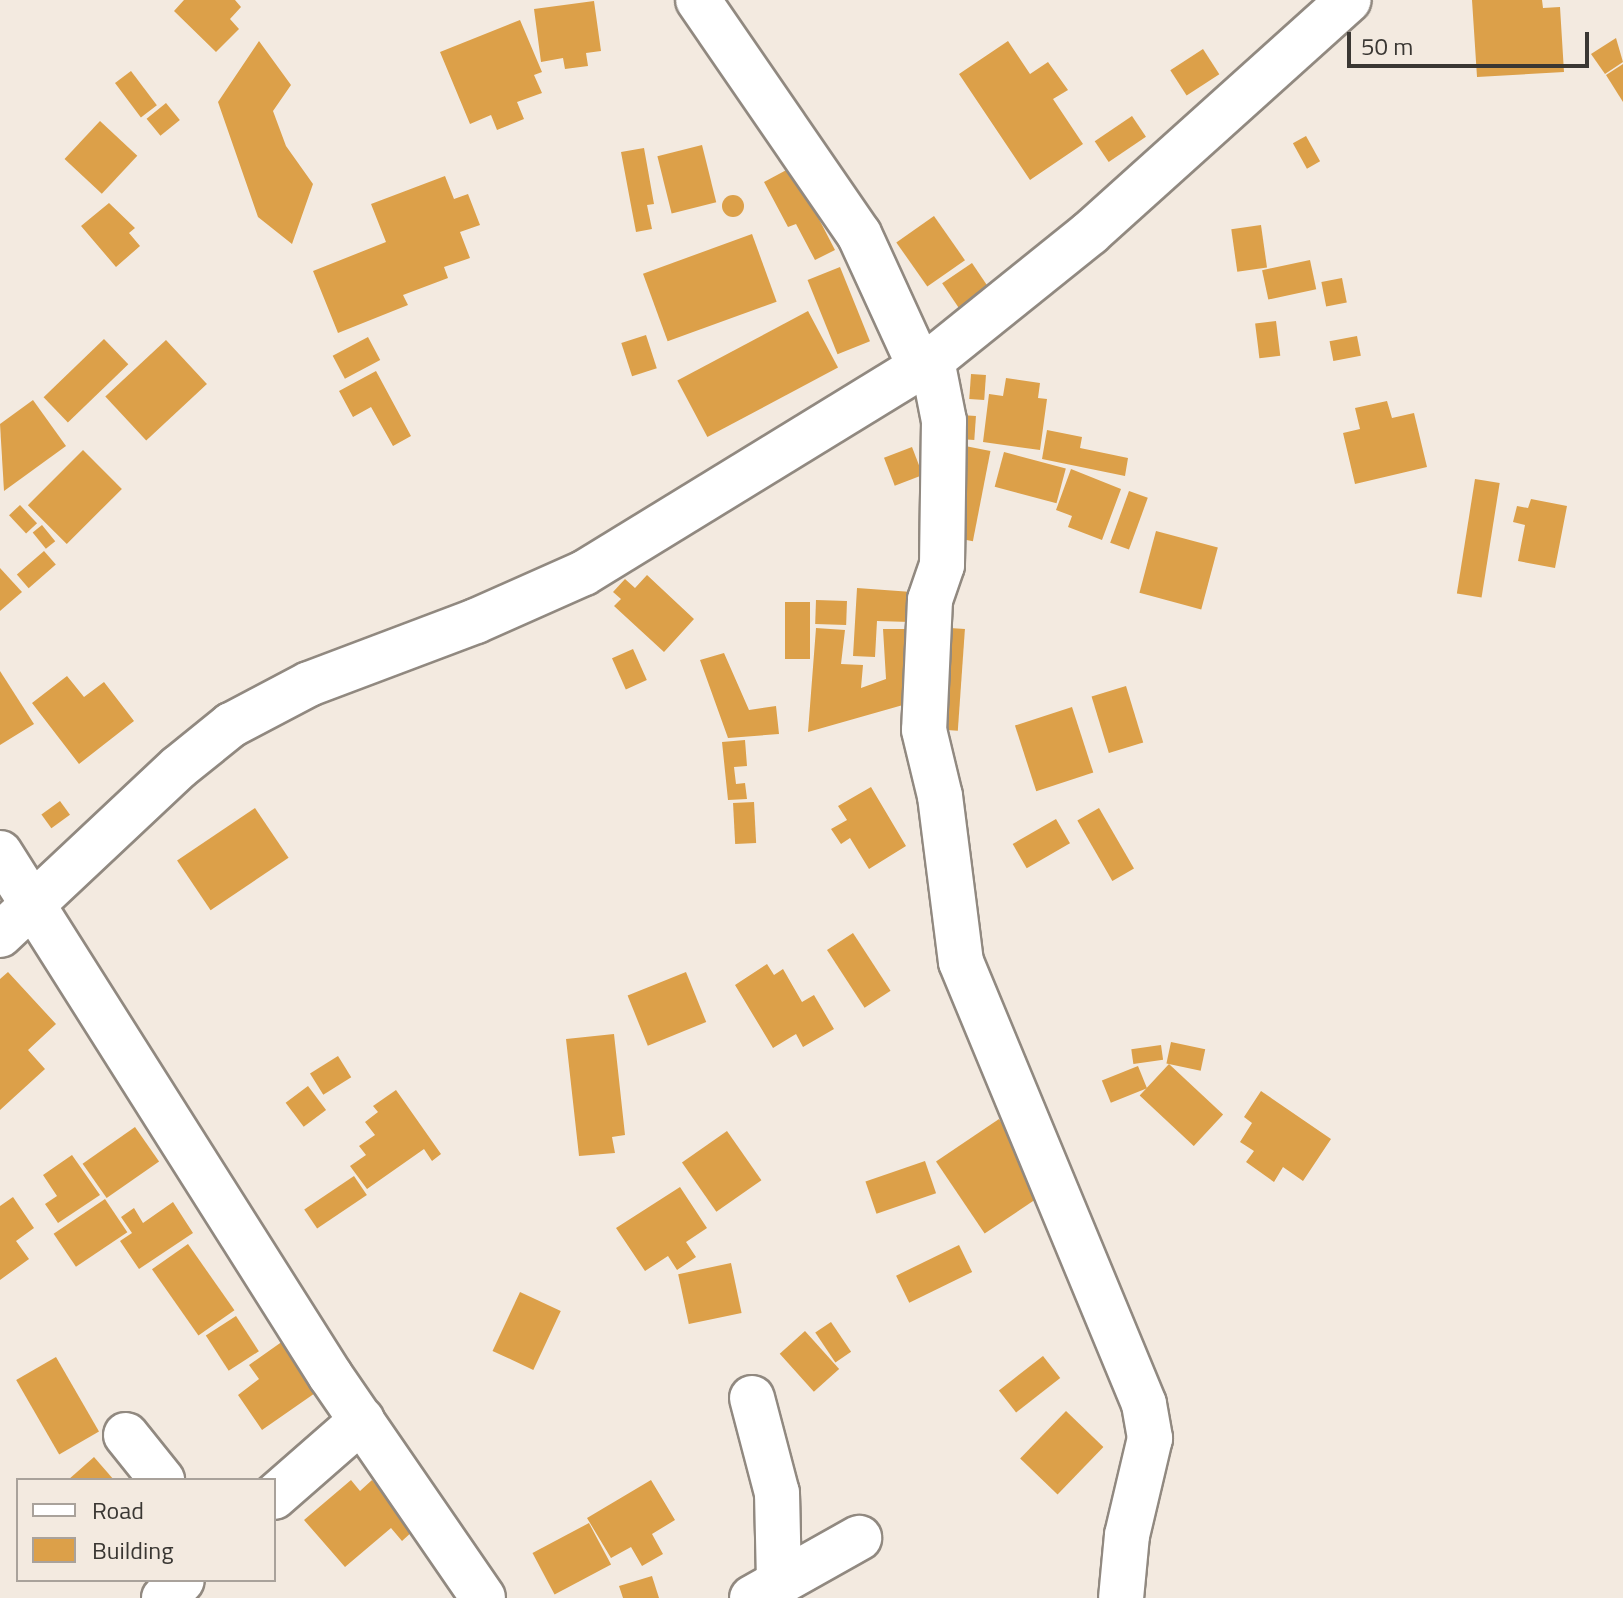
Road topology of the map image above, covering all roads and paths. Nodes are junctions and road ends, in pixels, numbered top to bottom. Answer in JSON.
{"nodes":[{"id":1,"x":698,"y":0,"type":"edge"},
{"id":2,"x":1325,"y":7,"type":"edge"},
{"id":3,"x":926,"y":363,"type":"junction"},
{"id":4,"x":0,"y":853,"type":"edge"},
{"id":5,"x":33,"y":906,"type":"junction"},
{"id":6,"x":0,"y":935,"type":"edge"},
{"id":7,"x":752,"y":1398,"type":"dead end"},
{"id":8,"x":362,"y":1420,"type":"junction"},
{"id":9,"x":126,"y":1435,"type":"dead end"},
{"id":10,"x":160,"y":1478,"type":"edge"},
{"id":11,"x":276,"y":1495,"type":"edge"},
{"id":12,"x":859,"y":1538,"type":"dead end"},
{"id":13,"x":180,"y":1582,"type":"edge"},
{"id":14,"x":766,"y":1589,"type":"edge"},
{"id":15,"x":164,"y":1598,"type":"edge"},
{"id":16,"x":483,"y":1598,"type":"edge"},
{"id":17,"x":1121,"y":1598,"type":"edge"}],
"edges":[{"from":1,"to":3,"type":"street"},
{"from":2,"to":3,"type":"street"},
{"from":3,"to":5,"type":"street"},
{"from":3,"to":17,"type":"street"},
{"from":4,"to":5,"type":"street"},
{"from":5,"to":6,"type":"street"},
{"from":5,"to":8,"type":"street"},
{"from":7,"to":14,"type":"street"},
{"from":8,"to":11,"type":"street"},
{"from":8,"to":16,"type":"street"},
{"from":9,"to":10,"type":"street"},
{"from":12,"to":14,"type":"street"},
{"from":13,"to":15,"type":"street"}]}
